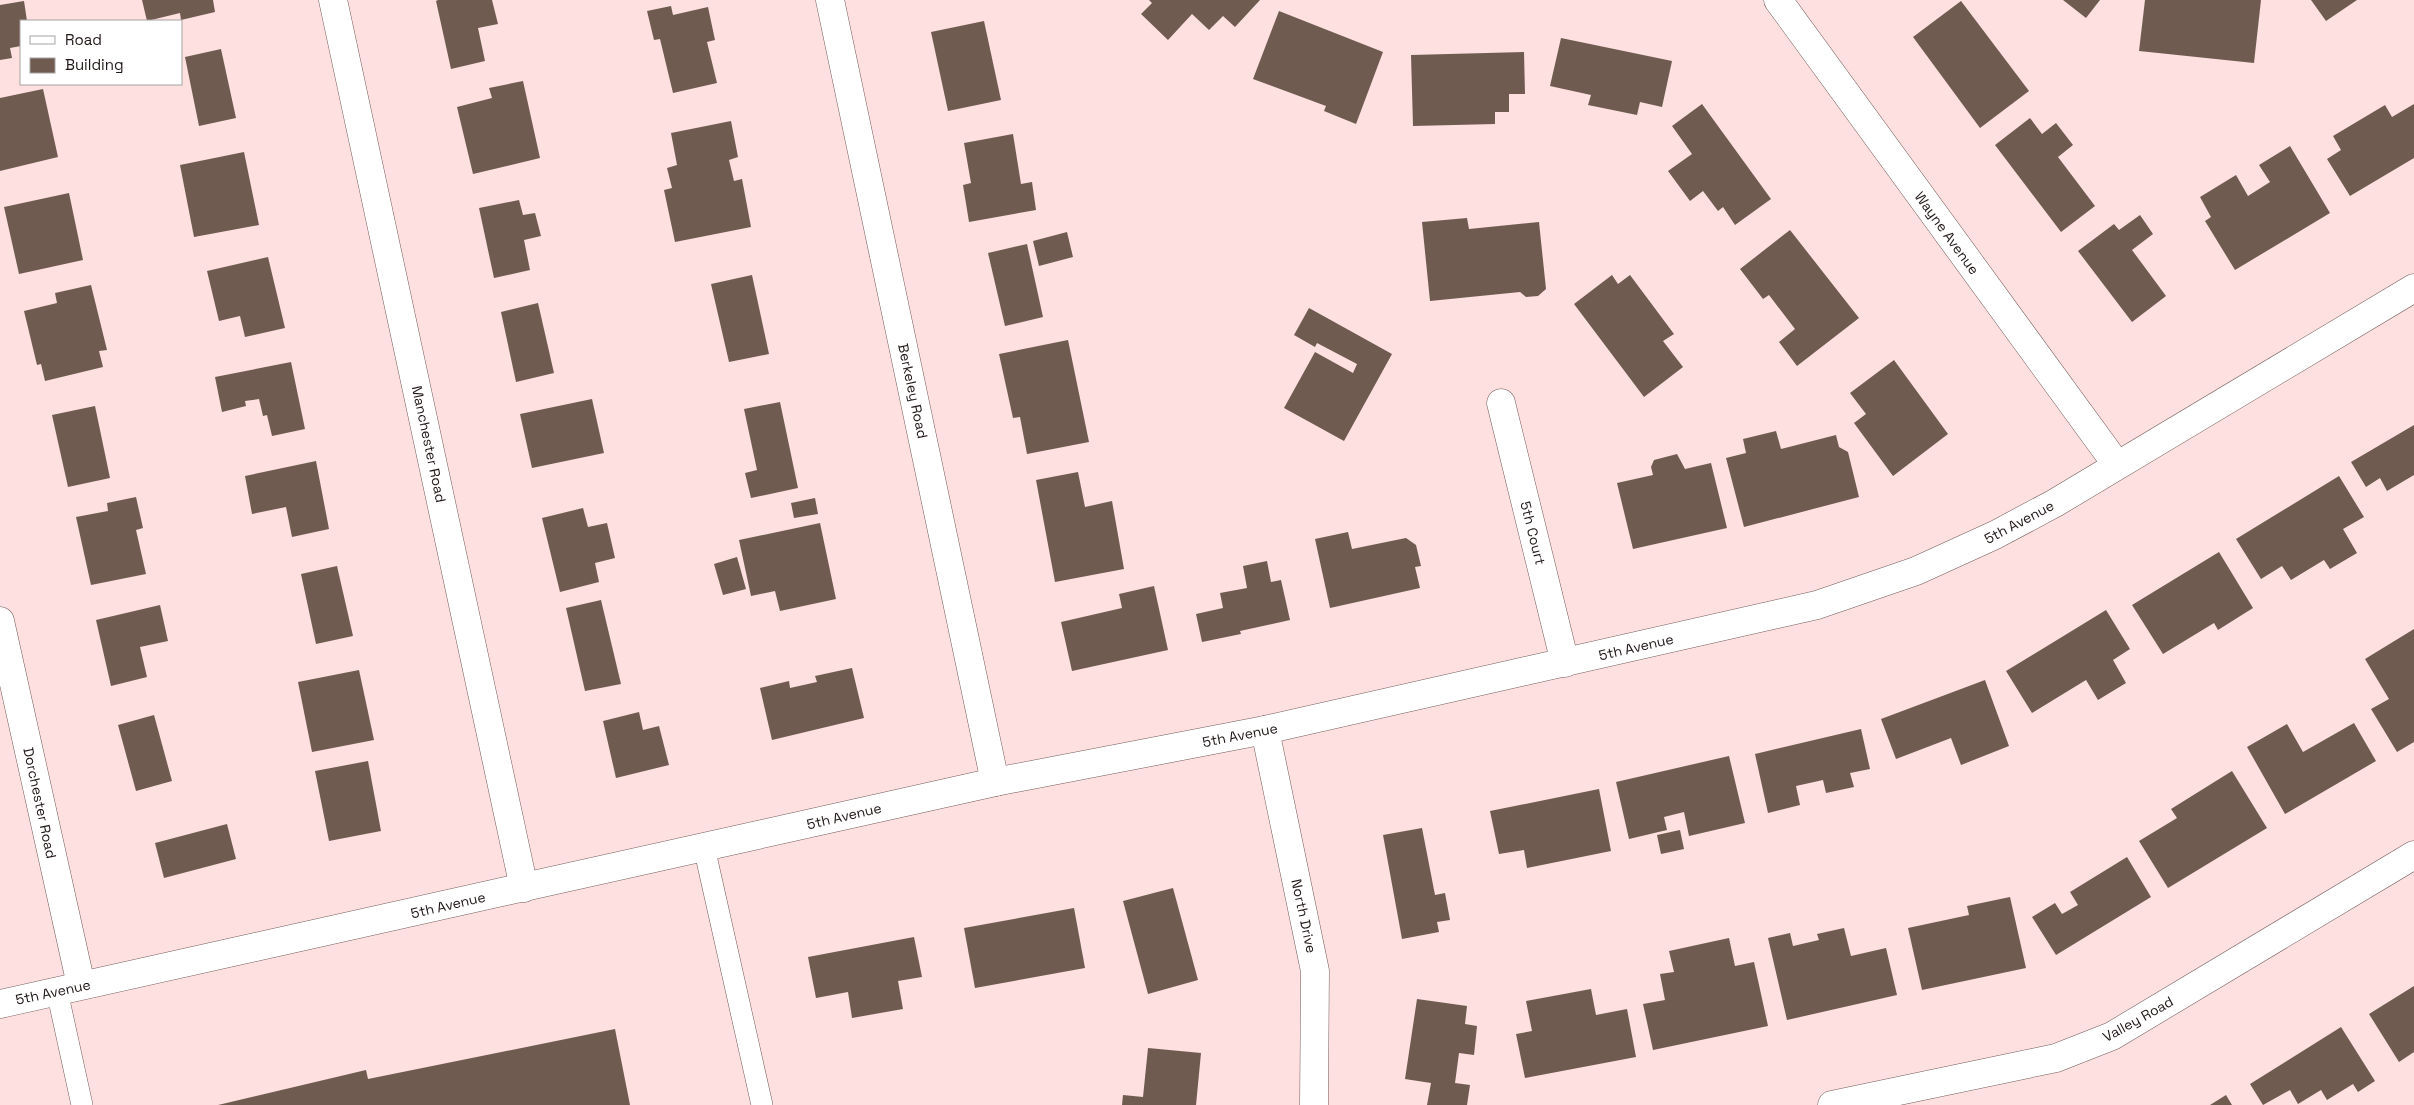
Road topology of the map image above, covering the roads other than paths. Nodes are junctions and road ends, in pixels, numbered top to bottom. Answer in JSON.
{"nodes":[{"id":1,"x":333,"y":0,"type":"edge"},
{"id":2,"x":830,"y":0,"type":"edge"},
{"id":3,"x":1778,"y":0,"type":"edge"},
{"id":4,"x":2414,"y":288,"type":"edge"},
{"id":5,"x":1501,"y":403,"type":"dead end"},
{"id":6,"x":2117,"y":465,"type":"junction"},
{"id":7,"x":0,"y":621,"type":"edge"},
{"id":8,"x":1565,"y":663,"type":"junction"},
{"id":9,"x":1265,"y":730,"type":"junction"},
{"id":10,"x":995,"y":782,"type":"junction"},
{"id":11,"x":704,"y":847,"type":"junction"},
{"id":12,"x":2414,"y":856,"type":"edge"},
{"id":13,"x":524,"y":888,"type":"junction"},
{"id":14,"x":69,"y":988,"type":"junction"},
{"id":15,"x":0,"y":1004,"type":"edge"},
{"id":16,"x":82,"y":1105,"type":"edge"},
{"id":17,"x":762,"y":1105,"type":"edge"},
{"id":18,"x":1314,"y":1105,"type":"edge"},
{"id":19,"x":1832,"y":1105,"type":"edge"}],
"edges":[{"from":1,"to":13,"type":"street","name":"Manchester Road"},
{"from":2,"to":10,"type":"street","name":"Berkeley Road"},
{"from":3,"to":6,"type":"street","name":"Wayne Avenue"},
{"from":4,"to":6,"type":"street","name":"5th Avenue"},
{"from":5,"to":8,"type":"street","name":"5th Court"},
{"from":6,"to":8,"type":"street","name":"5th Avenue"},
{"from":7,"to":14,"type":"street","name":"Dorchester Road"},
{"from":8,"to":9,"type":"street","name":"5th Avenue"},
{"from":9,"to":10,"type":"street","name":"5th Avenue"},
{"from":9,"to":18,"type":"street","name":"North Drive"},
{"from":10,"to":11,"type":"street","name":"5th Avenue"},
{"from":11,"to":13,"type":"street","name":"5th Avenue"},
{"from":11,"to":17,"type":"lane"},
{"from":12,"to":19,"type":"street","name":"Valley Road"},
{"from":13,"to":14,"type":"street","name":"5th Avenue"},
{"from":14,"to":15,"type":"street","name":"5th Avenue"},
{"from":14,"to":16,"type":"lane"}]}
